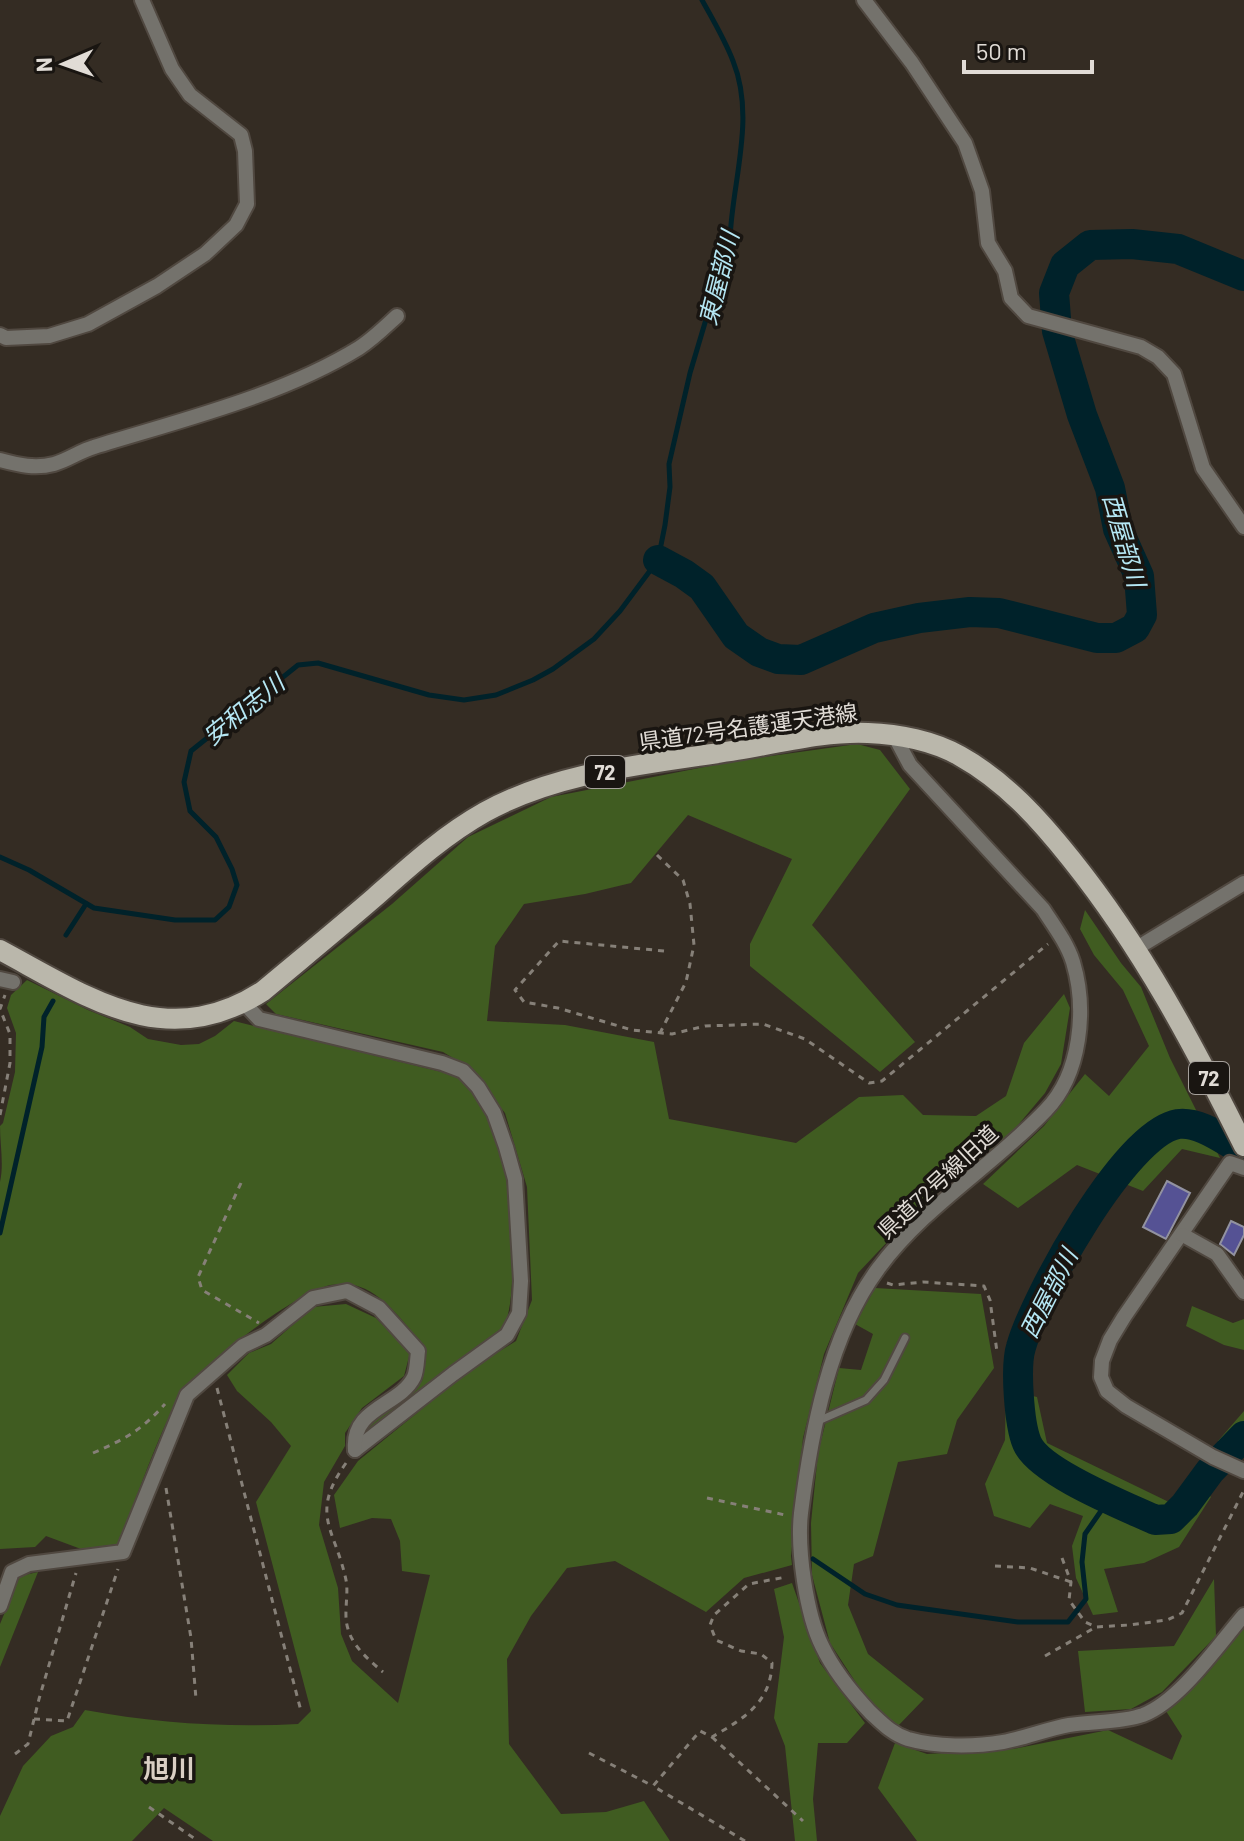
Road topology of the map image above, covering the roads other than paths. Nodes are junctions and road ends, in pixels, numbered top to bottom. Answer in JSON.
{"nodes":[{"id":1,"x":142,"y":0,"type":"edge"},
{"id":2,"x":864,"y":0,"type":"edge"},
{"id":3,"x":397,"y":316,"type":"dead end"},
{"id":4,"x":0,"y":335,"type":"edge"},
{"id":5,"x":0,"y":460,"type":"edge"},
{"id":6,"x":1244,"y":527,"type":"edge"},
{"id":7,"x":894,"y":735,"type":"junction"},
{"id":8,"x":1244,"y":883,"type":"edge"},
{"id":9,"x":1137,"y":948,"type":"junction"},
{"id":10,"x":0,"y":950,"type":"edge"},
{"id":11,"x":244,"y":1003,"type":"junction"},
{"id":12,"x":1244,"y":1146,"type":"edge"},
{"id":13,"x":1244,"y":1168,"type":"edge"},
{"id":14,"x":1183,"y":1235,"type":"junction"},
{"id":15,"x":1244,"y":1292,"type":"edge"},
{"id":16,"x":905,"y":1338,"type":"dead end"},
{"id":17,"x":816,"y":1422,"type":"junction"},
{"id":18,"x":1244,"y":1471,"type":"edge"},
{"id":19,"x":0,"y":1606,"type":"edge"},
{"id":20,"x":1244,"y":1615,"type":"edge"}],
"edges":[{"from":1,"to":4,"type":"street"},
{"from":2,"to":6,"type":"street"},
{"from":3,"to":5,"type":"street"},
{"from":7,"to":9,"type":"main road","name":"県道72号名護運天港線","number":"72"},
{"from":7,"to":11,"type":"main road","name":"県道72号名護運天港線","number":"72"},
{"from":7,"to":17,"type":"street","name":"県道72号線旧道"},
{"from":8,"to":9,"type":"street"},
{"from":9,"to":12,"type":"main road","name":"県道72号名護運天港線","number":"72"},
{"from":10,"to":11,"type":"main road","name":"県道72号名護運天港線","number":"72"},
{"from":11,"to":19,"type":"street"},
{"from":13,"to":14,"type":"street"},
{"from":14,"to":15,"type":"street"},
{"from":14,"to":18,"type":"street"},
{"from":16,"to":17,"type":"lane"},
{"from":17,"to":20,"type":"street","name":"県道72号線旧道"}]}
